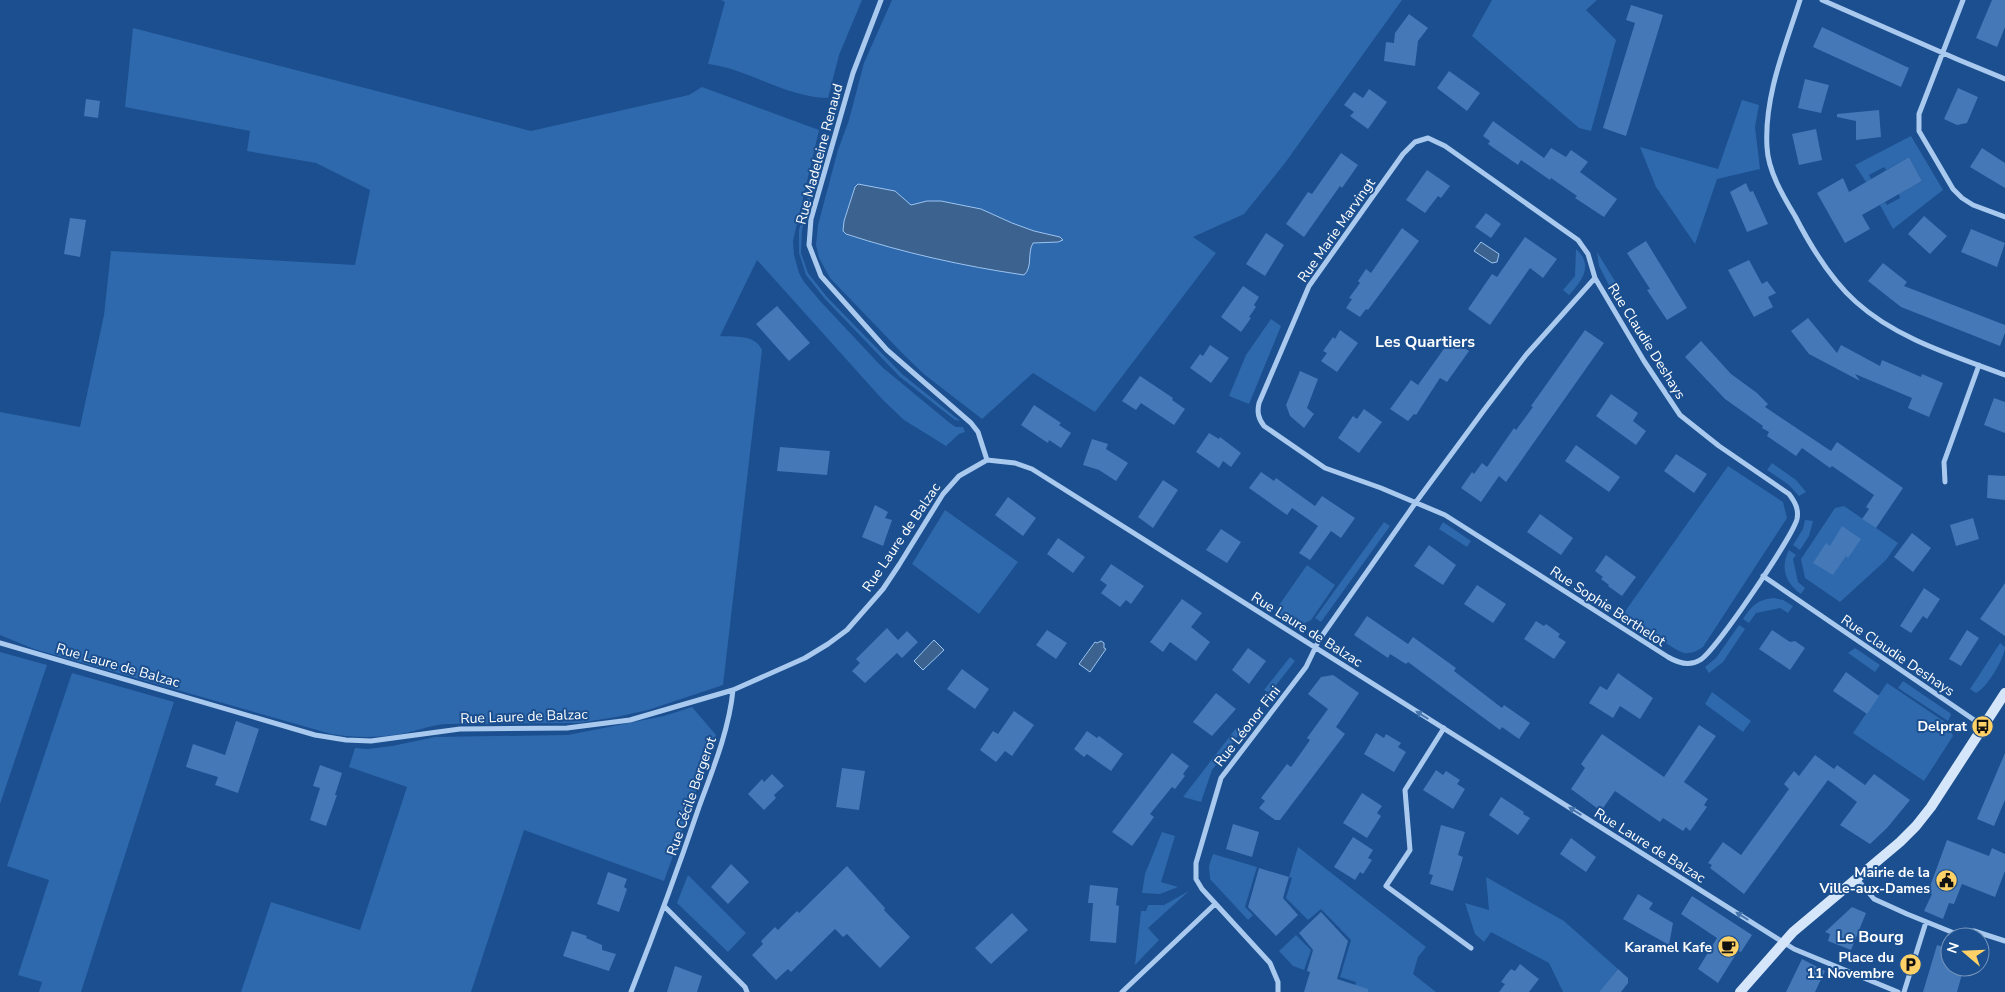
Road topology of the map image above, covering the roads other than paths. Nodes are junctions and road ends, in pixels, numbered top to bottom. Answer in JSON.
{"nodes":[{"id":1,"x":881,"y":0,"type":"edge"},
{"id":2,"x":1800,"y":0,"type":"edge"},
{"id":3,"x":1822,"y":0,"type":"edge"},
{"id":4,"x":1963,"y":0,"type":"edge"},
{"id":5,"x":1942,"y":53,"type":"junction"},
{"id":6,"x":2005,"y":79,"type":"edge"},
{"id":7,"x":2005,"y":218,"type":"edge"},
{"id":8,"x":1595,"y":278,"type":"junction"},
{"id":9,"x":1979,"y":365,"type":"junction"},
{"id":10,"x":2005,"y":375,"type":"edge"},
{"id":11,"x":987,"y":460,"type":"junction"},
{"id":12,"x":1945,"y":482,"type":"dead end"},
{"id":13,"x":1416,"y":502,"type":"junction"},
{"id":14,"x":1763,"y":576,"type":"junction"},
{"id":15,"x":0,"y":643,"type":"edge"},
{"id":16,"x":1315,"y":648,"type":"junction"},
{"id":17,"x":733,"y":690,"type":"junction"},
{"id":18,"x":2005,"y":693,"type":"edge"},
{"id":19,"x":1983,"y":726,"type":"junction"},
{"id":20,"x":1444,"y":728,"type":"junction"},
{"id":21,"x":1857,"y":879,"type":"junction"},
{"id":22,"x":1215,"y":904,"type":"junction"},
{"id":23,"x":665,"y":907,"type":"junction"},
{"id":24,"x":1926,"y":922,"type":"junction"},
{"id":25,"x":2005,"y":941,"type":"edge"},
{"id":26,"x":1783,"y":942,"type":"junction"},
{"id":27,"x":1471,"y":948,"type":"dead end"},
{"id":28,"x":630,"y":992,"type":"edge"},
{"id":29,"x":747,"y":992,"type":"edge"},
{"id":30,"x":1122,"y":992,"type":"edge"},
{"id":31,"x":1278,"y":992,"type":"edge"},
{"id":32,"x":1740,"y":992,"type":"edge"},
{"id":33,"x":1898,"y":992,"type":"edge"},
{"id":34,"x":1904,"y":992,"type":"edge"}],
"edges":[{"from":1,"to":11,"type":"street","name":"Rue Madeleine Renaud"},
{"from":2,"to":9,"type":"street"},
{"from":3,"to":5,"type":"street"},
{"from":4,"to":5,"type":"street"},
{"from":5,"to":6,"type":"street"},
{"from":5,"to":7,"type":"street"},
{"from":8,"to":13,"type":"street","name":"Rue Claudie Deshays"},
{"from":8,"to":13,"type":"street","name":"Rue Marie Marvingt"},
{"from":8,"to":14,"type":"street","name":"Rue Claudie Deshays"},
{"from":9,"to":10,"type":"street"},
{"from":9,"to":12,"type":"street"},
{"from":11,"to":16,"type":"street","name":"Rue Laure de Balzac"},
{"from":11,"to":17,"type":"street","name":"Rue Laure de Balzac"},
{"from":13,"to":14,"type":"street","name":"Rue Sophie Berthelot"},
{"from":13,"to":16,"type":"street","name":"Rue Claudie Deshays"},
{"from":14,"to":19,"type":"street","name":"Rue Claudie Deshays"},
{"from":15,"to":17,"type":"street","name":"Rue Laure de Balzac"},
{"from":20,"to":16,"type":"street","name":"Rue Laure de Balzac","one_way":true},
{"from":16,"to":22,"type":"street","name":"Rue Léonor Fini"},
{"from":17,"to":23,"type":"street","name":"Rue Cécile Bergerot"},
{"from":18,"to":19,"type":"street"},
{"from":19,"to":21,"type":"street"},
{"from":26,"to":20,"type":"street","name":"Rue Laure de Balzac","one_way":true},
{"from":20,"to":27,"type":"street"},
{"from":21,"to":24,"type":"street"},
{"from":21,"to":26,"type":"street"},
{"from":22,"to":30,"type":"street"},
{"from":22,"to":31,"type":"street","name":"Rue Léonor Fini"},
{"from":23,"to":28,"type":"street","name":"Rue Cécile Bergerot"},
{"from":23,"to":29,"type":"street"},
{"from":24,"to":25,"type":"street"},
{"from":24,"to":34,"type":"street"},
{"from":26,"to":32,"type":"street"},
{"from":26,"to":33,"type":"street","name":"Rue Laure de Balzac"}]}
